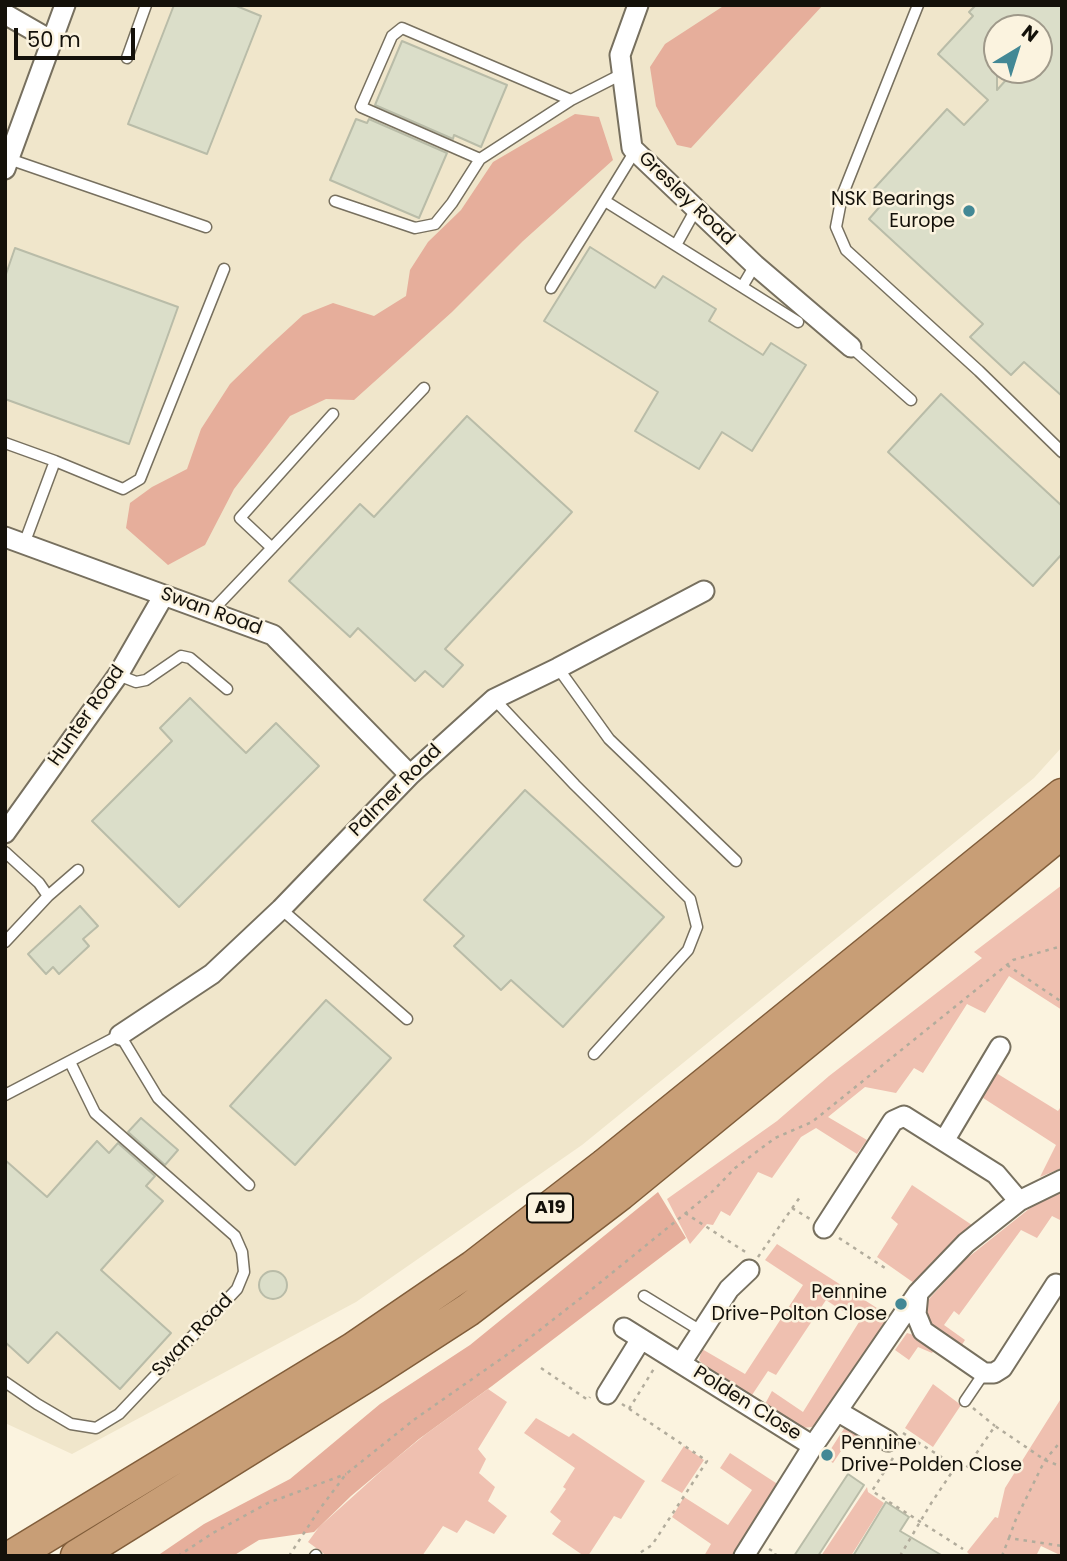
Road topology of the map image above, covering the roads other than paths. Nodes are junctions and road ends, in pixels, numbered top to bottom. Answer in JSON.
{"nodes":[{"id":1,"x":65,"y":5,"type":"edge"},
{"id":2,"x":146,"y":5,"type":"edge"},
{"id":3,"x":638,"y":5,"type":"edge"},
{"id":4,"x":918,"y":5,"type":"edge"},
{"id":5,"x":5,"y":15,"type":"edge"},
{"id":6,"x":52,"y":41,"type":"junction"},
{"id":7,"x":127,"y":58,"type":"dead end"},
{"id":8,"x":622,"y":74,"type":"junction"},
{"id":9,"x":571,"y":100,"type":"junction"},
{"id":10,"x":635,"y":151,"type":"junction"},
{"id":11,"x":480,"y":159,"type":"junction"},
{"id":12,"x":7,"y":164,"type":"edge"},
{"id":13,"x":335,"y":201,"type":"dead end"},
{"id":14,"x":605,"y":201,"type":"junction"},
{"id":15,"x":696,"y":209,"type":"junction"},
{"id":16,"x":206,"y":227,"type":"dead end"},
{"id":17,"x":676,"y":245,"type":"junction"},
{"id":18,"x":755,"y":265,"type":"junction"},
{"id":19,"x":224,"y":269,"type":"dead end"},
{"id":20,"x":742,"y":287,"type":"junction"},
{"id":21,"x":551,"y":288,"type":"dead end"},
{"id":22,"x":798,"y":322,"type":"dead end"},
{"id":23,"x":851,"y":346,"type":"joint"},
{"id":24,"x":424,"y":388,"type":"dead end"},
{"id":25,"x":911,"y":400,"type":"dead end"},
{"id":26,"x":332,"y":414,"type":"dead end"},
{"id":27,"x":5,"y":443,"type":"edge"},
{"id":28,"x":1062,"y":452,"type":"edge"},
{"id":29,"x":55,"y":461,"type":"junction"},
{"id":30,"x":5,"y":537,"type":"edge"},
{"id":31,"x":24,"y":544,"type":"junction"},
{"id":32,"x":272,"y":548,"type":"junction"},
{"id":33,"x":704,"y":591,"type":"dead end"},
{"id":34,"x":164,"y":595,"type":"junction"},
{"id":35,"x":211,"y":612,"type":"junction"},
{"id":36,"x":558,"y":668,"type":"junction"},
{"id":37,"x":118,"y":675,"type":"junction"},
{"id":38,"x":227,"y":688,"type":"dead end"},
{"id":39,"x":494,"y":699,"type":"junction"},
{"id":40,"x":410,"y":775,"type":"junction"},
{"id":41,"x":1058,"y":807,"type":"edge"},
{"id":42,"x":5,"y":834,"type":"edge"},
{"id":43,"x":5,"y":852,"type":"edge"},
{"id":44,"x":736,"y":861,"type":"dead end"},
{"id":45,"x":78,"y":870,"type":"dead end"},
{"id":46,"x":48,"y":896,"type":"junction"},
{"id":47,"x":281,"y":909,"type":"junction"},
{"id":48,"x":5,"y":942,"type":"edge"},
{"id":49,"x":407,"y":1019,"type":"dead end"},
{"id":50,"x":120,"y":1035,"type":"junction"},
{"id":51,"x":1000,"y":1047,"type":"dead end"},
{"id":52,"x":594,"y":1054,"type":"dead end"},
{"id":53,"x":70,"y":1062,"type":"junction"},
{"id":54,"x":5,"y":1095,"type":"edge"},
{"id":55,"x":944,"y":1141,"type":"junction"},
{"id":56,"x":1062,"y":1180,"type":"edge"},
{"id":57,"x":249,"y":1185,"type":"dead end"},
{"id":58,"x":1019,"y":1201,"type":"junction"},
{"id":59,"x":824,"y":1228,"type":"road end"},
{"id":60,"x":749,"y":1270,"type":"dead end"},
{"id":61,"x":1056,"y":1284,"type":"dead end"},
{"id":62,"x":918,"y":1293,"type":"junction"},
{"id":63,"x":644,"y":1296,"type":"dead end"},
{"id":64,"x":624,"y":1328,"type":"dead end"},
{"id":65,"x":701,"y":1331,"type":"junction"},
{"id":66,"x":641,"y":1339,"type":"junction"},
{"id":67,"x":672,"y":1358,"type":"junction"},
{"id":68,"x":984,"y":1373,"type":"junction"},
{"id":69,"x":5,"y":1382,"type":"edge"},
{"id":70,"x":607,"y":1394,"type":"road end"},
{"id":71,"x":965,"y":1401,"type":"road end"},
{"id":72,"x":837,"y":1411,"type":"junction"},
{"id":73,"x":888,"y":1441,"type":"road end"},
{"id":74,"x":814,"y":1446,"type":"junction"},
{"id":75,"x":13,"y":1556,"type":"edge"},
{"id":76,"x":77,"y":1556,"type":"edge"},
{"id":77,"x":744,"y":1556,"type":"edge"}],
"edges":[{"from":1,"to":6,"type":"street"},
{"from":2,"to":7,"type":"lane"},
{"from":3,"to":8,"type":"street","name":"Gresley Road"},
{"from":4,"to":28,"type":"lane"},
{"from":5,"to":6,"type":"street"},
{"from":6,"to":12,"type":"street"},
{"from":8,"to":9,"type":"lane"},
{"from":8,"to":10,"type":"street","name":"Gresley Road"},
{"from":9,"to":11,"type":"lane"},
{"from":9,"to":11,"type":"lane"},
{"from":10,"to":14,"type":"lane"},
{"from":10,"to":15,"type":"street","name":"Gresley Road"},
{"from":11,"to":13,"type":"lane"},
{"from":12,"to":16,"type":"lane"},
{"from":14,"to":17,"type":"lane"},
{"from":14,"to":21,"type":"lane"},
{"from":15,"to":17,"type":"lane"},
{"from":15,"to":18,"type":"street","name":"Gresley Road"},
{"from":17,"to":20,"type":"lane"},
{"from":18,"to":20,"type":"lane"},
{"from":18,"to":23,"type":"street","name":"Gresley Road"},
{"from":19,"to":29,"type":"lane"},
{"from":20,"to":22,"type":"lane"},
{"from":23,"to":25,"type":"lane"},
{"from":24,"to":32,"type":"lane"},
{"from":26,"to":32,"type":"lane"},
{"from":27,"to":29,"type":"lane"},
{"from":29,"to":31,"type":"lane"},
{"from":30,"to":31,"type":"street","name":"Swan Road"},
{"from":31,"to":34,"type":"street","name":"Swan Road"},
{"from":32,"to":35,"type":"lane"},
{"from":33,"to":36,"type":"street","name":"Palmer Road"},
{"from":34,"to":35,"type":"street","name":"Swan Road"},
{"from":34,"to":37,"type":"street","name":"Hunter Road"},
{"from":35,"to":40,"type":"street","name":"Swan Road"},
{"from":36,"to":39,"type":"street","name":"Palmer Road"},
{"from":36,"to":44,"type":"lane"},
{"from":37,"to":38,"type":"lane"},
{"from":37,"to":42,"type":"street","name":"Hunter Road"},
{"from":39,"to":40,"type":"street","name":"Palmer Road"},
{"from":39,"to":52,"type":"lane"},
{"from":40,"to":47,"type":"street","name":"Palmer Road"},
{"from":41,"to":75,"type":"highway","number":"A19"},
{"from":41,"to":76,"type":"highway","number":"A19"},
{"from":43,"to":46,"type":"lane"},
{"from":45,"to":46,"type":"lane"},
{"from":46,"to":48,"type":"lane"},
{"from":47,"to":49,"type":"lane"},
{"from":47,"to":50,"type":"street","name":"Palmer Road"},
{"from":50,"to":53,"type":"lane"},
{"from":50,"to":57,"type":"lane"},
{"from":51,"to":55,"type":"street"},
{"from":53,"to":54,"type":"lane"},
{"from":53,"to":69,"type":"lane","name":"Swan Road"},
{"from":55,"to":58,"type":"street"},
{"from":55,"to":59,"type":"street"},
{"from":56,"to":58,"type":"street"},
{"from":58,"to":62,"type":"street"},
{"from":60,"to":65,"type":"street","name":"Polden Close"},
{"from":61,"to":68,"type":"street"},
{"from":62,"to":68,"type":"street"},
{"from":62,"to":72,"type":"street"},
{"from":63,"to":65,"type":"lane"},
{"from":64,"to":66,"type":"street","name":"Polden Close"},
{"from":65,"to":67,"type":"street","name":"Polden Close"},
{"from":66,"to":67,"type":"street","name":"Polden Close"},
{"from":66,"to":70,"type":"street"},
{"from":67,"to":74,"type":"street","name":"Polden Close"},
{"from":68,"to":71,"type":"lane"},
{"from":72,"to":73,"type":"street"},
{"from":72,"to":74,"type":"street"},
{"from":74,"to":77,"type":"street"}]}
